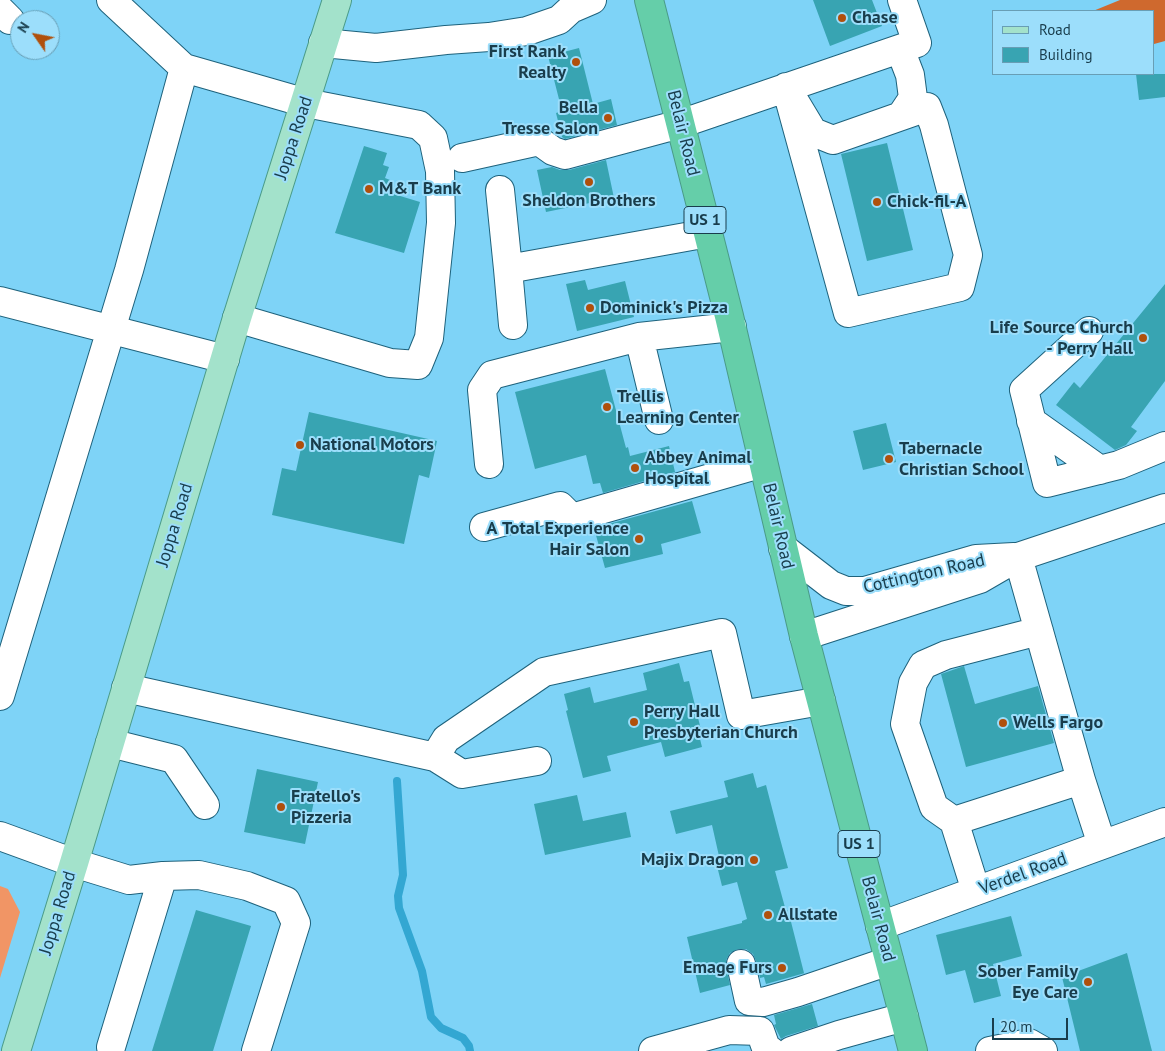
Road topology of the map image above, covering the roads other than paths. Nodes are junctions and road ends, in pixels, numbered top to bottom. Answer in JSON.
{"nodes":[{"id":1,"x":111,"y":0,"type":"edge"},
{"id":2,"x":337,"y":0,"type":"edge"},
{"id":3,"x":649,"y":0,"type":"edge"},
{"id":4,"x":902,"y":0,"type":"edge"},
{"id":5,"x":584,"y":1,"type":"edge"},
{"id":6,"x":323,"y":43,"type":"junction"},
{"id":7,"x":909,"y":46,"type":"junction"},
{"id":8,"x":184,"y":68,"type":"junction"},
{"id":9,"x":786,"y":87,"type":"junction"},
{"id":10,"x":306,"y":103,"type":"junction"},
{"id":11,"x":927,"y":107,"type":"junction"},
{"id":12,"x":901,"y":116,"type":"junction"},
{"id":13,"x":680,"y":124,"type":"junction"},
{"id":14,"x":833,"y":140,"type":"junction"},
{"id":15,"x":462,"y":158,"type":"dead end"},
{"id":16,"x":500,"y":190,"type":"dead end"},
{"id":17,"x":814,"y":190,"type":"junction"},
{"id":18,"x":708,"y":232,"type":"junction"},
{"id":19,"x":508,"y":269,"type":"junction"},
{"id":20,"x":0,"y":301,"type":"edge"},
{"id":21,"x":237,"y":318,"type":"junction"},
{"id":22,"x":513,"y":325,"type":"dead end"},
{"id":23,"x":732,"y":327,"type":"junction"},
{"id":24,"x":111,"y":330,"type":"junction"},
{"id":25,"x":1090,"y":331,"type":"dead end"},
{"id":26,"x":638,"y":337,"type":"junction"},
{"id":27,"x":224,"y":360,"type":"junction"},
{"id":28,"x":659,"y":420,"type":"dead end"},
{"id":29,"x":1031,"y":421,"type":"junction"},
{"id":30,"x":1165,"y":446,"type":"edge"},
{"id":31,"x":763,"y":463,"type":"junction"},
{"id":32,"x":489,"y":464,"type":"dead end"},
{"id":33,"x":1100,"y":470,"type":"junction"},
{"id":34,"x":1165,"y":508,"type":"edge"},
{"id":35,"x":484,"y":527,"type":"dead end"},
{"id":36,"x":783,"y":548,"type":"junction"},
{"id":37,"x":1018,"y":557,"type":"junction"},
{"id":38,"x":1039,"y":631,"type":"junction"},
{"id":39,"x":804,"y":636,"type":"junction"},
{"id":40,"x":126,"y":688,"type":"junction"},
{"id":41,"x":0,"y":696,"type":"edge"},
{"id":42,"x":821,"y":701,"type":"junction"},
{"id":43,"x":110,"y":743,"type":"junction"},
{"id":44,"x":435,"y":757,"type":"junction"},
{"id":45,"x":537,"y":760,"type":"dead end"},
{"id":46,"x":1082,"y":780,"type":"junction"},
{"id":47,"x":205,"y":805,"type":"dead end"},
{"id":48,"x":954,"y":821,"type":"junction"},
{"id":49,"x":1165,"y":822,"type":"edge"},
{"id":50,"x":0,"y":836,"type":"edge"},
{"id":51,"x":1102,"y":845,"type":"junction"},
{"id":52,"x":74,"y":863,"type":"junction"},
{"id":53,"x":163,"y":876,"type":"junction"},
{"id":54,"x":976,"y":891,"type":"junction"},
{"id":55,"x":880,"y":926,"type":"junction"},
{"id":56,"x":889,"y":961,"type":"junction"},
{"id":57,"x":741,"y":964,"type":"dead end"},
{"id":58,"x":904,"y":1017,"type":"junction"},
{"id":59,"x":111,"y":1047,"type":"dead end"},
{"id":60,"x":16,"y":1051,"type":"edge"},
{"id":61,"x":256,"y":1051,"type":"edge"},
{"id":62,"x":653,"y":1051,"type":"edge"},
{"id":63,"x":771,"y":1051,"type":"edge"},
{"id":64,"x":791,"y":1051,"type":"edge"},
{"id":65,"x":913,"y":1051,"type":"edge"},
{"id":66,"x":990,"y":1051,"type":"edge"},
{"id":67,"x":1043,"y":1051,"type":"edge"}],
"edges":[{"from":1,"to":8,"type":"street"},
{"from":2,"to":6,"type":"main road","name":"Joppa Road"},
{"from":3,"to":13,"type":"highway","name":"Belair Road","number":"US 1"},
{"from":4,"to":7,"type":"street"},
{"from":5,"to":6,"type":"street"},
{"from":6,"to":10,"type":"main road","name":"Joppa Road"},
{"from":7,"to":9,"type":"street"},
{"from":7,"to":11,"type":"street"},
{"from":7,"to":12,"type":"street"},
{"from":8,"to":10,"type":"street"},
{"from":8,"to":24,"type":"street"},
{"from":9,"to":13,"type":"street"},
{"from":9,"to":14,"type":"street"},
{"from":9,"to":17,"type":"street"},
{"from":10,"to":21,"type":"main road","name":"Joppa Road"},
{"from":10,"to":21,"type":"street"},
{"from":11,"to":12,"type":"street"},
{"from":11,"to":17,"type":"street"},
{"from":12,"to":14,"type":"street"},
{"from":13,"to":15,"type":"street"},
{"from":13,"to":18,"type":"highway","name":"Belair Road","number":"US 1"},
{"from":14,"to":17,"type":"street"},
{"from":16,"to":19,"type":"street"},
{"from":18,"to":19,"type":"street"},
{"from":18,"to":23,"type":"highway","name":"Belair Road","number":"US 1"},
{"from":19,"to":22,"type":"street"},
{"from":20,"to":24,"type":"street"},
{"from":21,"to":27,"type":"main road","name":"Joppa Road"},
{"from":23,"to":26,"type":"street"},
{"from":23,"to":31,"type":"highway","name":"Belair Road","number":"US 1"},
{"from":24,"to":27,"type":"street"},
{"from":24,"to":41,"type":"street"},
{"from":25,"to":29,"type":"street"},
{"from":26,"to":28,"type":"street"},
{"from":26,"to":32,"type":"street"},
{"from":27,"to":40,"type":"main road","name":"Joppa Road"},
{"from":29,"to":33,"type":"street"},
{"from":29,"to":33,"type":"street"},
{"from":30,"to":33,"type":"street"},
{"from":31,"to":35,"type":"street"},
{"from":31,"to":36,"type":"highway","name":"Belair Road","number":"US 1"},
{"from":34,"to":37,"type":"street","name":"Cottington Road"},
{"from":36,"to":37,"type":"street","name":"Cottington Road"},
{"from":36,"to":39,"type":"highway","name":"Belair Road","number":"US 1"},
{"from":37,"to":38,"type":"street"},
{"from":37,"to":39,"type":"street","name":"Cottington Road"},
{"from":38,"to":46,"type":"street"},
{"from":38,"to":48,"type":"street"},
{"from":39,"to":42,"type":"highway","name":"Belair Road","number":"US 1"},
{"from":40,"to":43,"type":"main road","name":"Joppa Road"},
{"from":40,"to":44,"type":"street"},
{"from":42,"to":44,"type":"street"},
{"from":42,"to":55,"type":"highway","name":"Belair Road","number":"US 1"},
{"from":43,"to":47,"type":"street"},
{"from":43,"to":52,"type":"main road","name":"Joppa Road"},
{"from":44,"to":45,"type":"street"},
{"from":46,"to":48,"type":"street"},
{"from":46,"to":51,"type":"street"},
{"from":48,"to":54,"type":"street"},
{"from":49,"to":51,"type":"street","name":"Verdel Road"},
{"from":50,"to":52,"type":"street"},
{"from":51,"to":54,"type":"street","name":"Verdel Road"},
{"from":52,"to":53,"type":"street"},
{"from":52,"to":60,"type":"main road","name":"Joppa Road"},
{"from":53,"to":59,"type":"street"},
{"from":53,"to":61,"type":"street"},
{"from":54,"to":55,"type":"street","name":"Verdel Road"},
{"from":55,"to":56,"type":"highway","name":"Belair Road","number":"US 1"},
{"from":56,"to":57,"type":"street"},
{"from":56,"to":58,"type":"highway","name":"Belair Road","number":"US 1"},
{"from":58,"to":64,"type":"street"},
{"from":58,"to":65,"type":"highway","name":"Belair Road","number":"US 1"},
{"from":62,"to":63,"type":"street"},
{"from":66,"to":67,"type":"street"}]}
